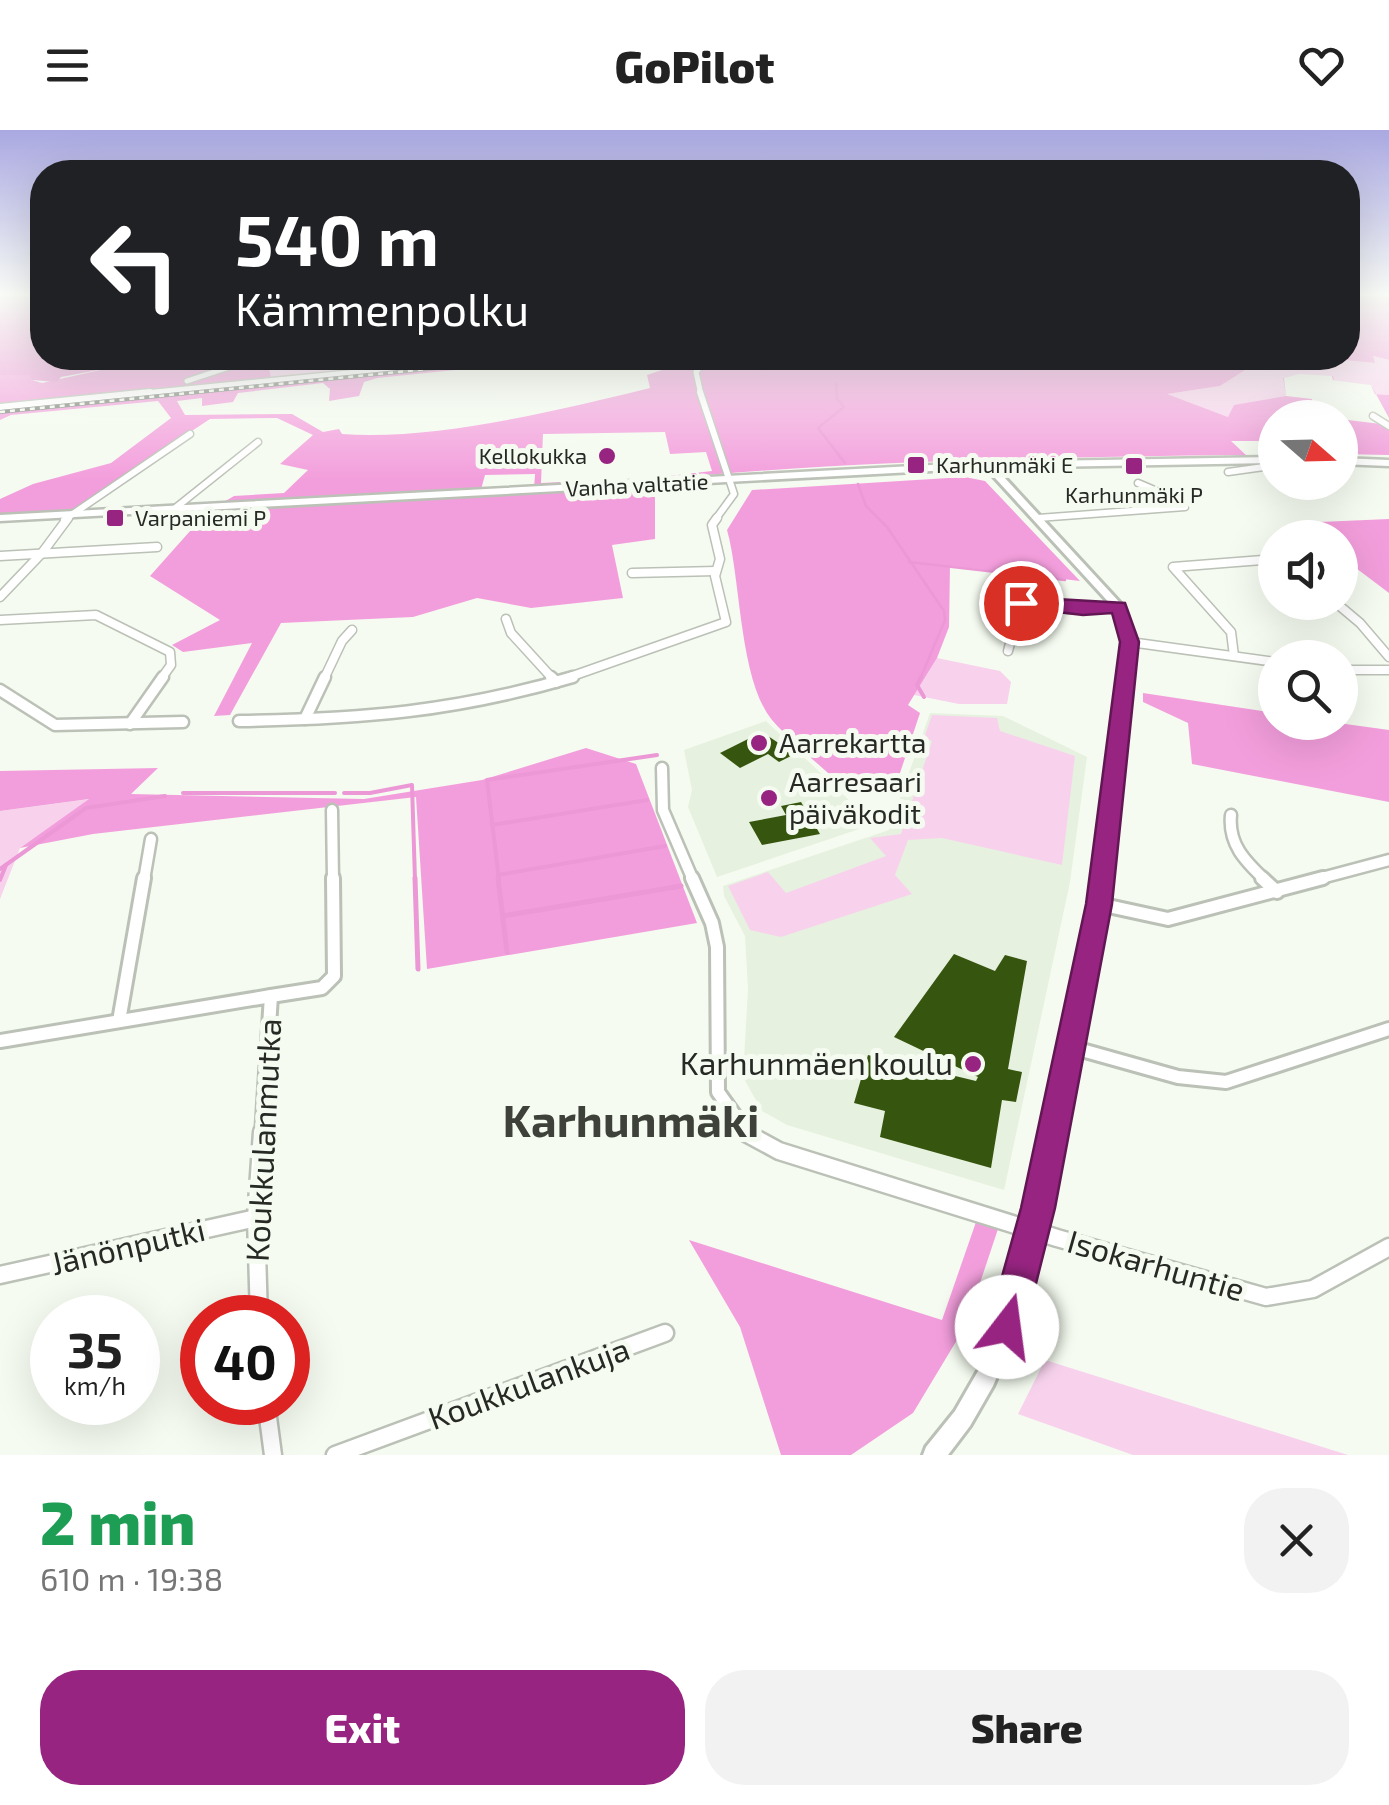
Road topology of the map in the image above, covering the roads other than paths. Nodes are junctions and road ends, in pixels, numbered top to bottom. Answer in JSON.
{"nodes":[{"id":1,"x":220,"y":370,"type":"edge"},
{"id":2,"x":369,"y":370,"type":"edge"},
{"id":3,"x":697,"y":370,"type":"edge"},
{"id":4,"x":162,"y":389,"type":"junction"},
{"id":5,"x":0,"y":407,"type":"edge"},
{"id":6,"x":1373,"y":416,"type":"dead end"},
{"id":7,"x":1389,"y":426,"type":"edge"},
{"id":8,"x":190,"y":434,"type":"dead end"},
{"id":9,"x":258,"y":442,"type":"dead end"},
{"id":10,"x":1358,"y":462,"type":"edge"},
{"id":11,"x":1389,"y":463,"type":"edge"},
{"id":12,"x":1258,"y":464,"type":"edge"},
{"id":13,"x":988,"y":465,"type":"junction"},
{"id":14,"x":1258,"y":467,"type":"edge"},
{"id":15,"x":1228,"y":472,"type":"dead end"},
{"id":16,"x":729,"y":480,"type":"junction"},
{"id":17,"x":1138,"y":484,"type":"dead end"},
{"id":18,"x":174,"y":509,"type":"junction"},
{"id":19,"x":72,"y":514,"type":"junction"},
{"id":20,"x":0,"y":518,"type":"edge"},
{"id":21,"x":1038,"y":518,"type":"junction"},
{"id":22,"x":157,"y":548,"type":"dead end"},
{"id":23,"x":42,"y":553,"type":"junction"},
{"id":24,"x":0,"y":556,"type":"edge"},
{"id":25,"x":1258,"y":560,"type":"edge"},
{"id":26,"x":716,"y":570,"type":"junction"},
{"id":27,"x":632,"y":573,"type":"dead end"},
{"id":28,"x":0,"y":597,"type":"edge"},
{"id":29,"x":985,"y":598,"type":"dead end"},
{"id":30,"x":1021,"y":603,"type":"junction"},
{"id":31,"x":1119,"y":607,"type":"junction"},
{"id":32,"x":506,"y":619,"type":"dead end"},
{"id":33,"x":0,"y":620,"type":"edge"},
{"id":34,"x":1356,"y":620,"type":"edge"},
{"id":35,"x":352,"y":630,"type":"dead end"},
{"id":36,"x":1130,"y":642,"type":"junction"},
{"id":37,"x":1008,"y":651,"type":"dead end"},
{"id":38,"x":1234,"y":656,"type":"junction"},
{"id":39,"x":1389,"y":657,"type":"edge"},
{"id":40,"x":1258,"y":660,"type":"edge"},
{"id":41,"x":1358,"y":670,"type":"edge"},
{"id":42,"x":1389,"y":670,"type":"edge"},
{"id":43,"x":556,"y":682,"type":"junction"},
{"id":44,"x":0,"y":690,"type":"edge"},
{"id":45,"x":305,"y":720,"type":"junction"},
{"id":46,"x":239,"y":721,"type":"dead end"},
{"id":47,"x":183,"y":722,"type":"dead end"},
{"id":48,"x":130,"y":724,"type":"junction"},
{"id":49,"x":662,"y":768,"type":"dead end"},
{"id":50,"x":332,"y":810,"type":"dead end"},
{"id":51,"x":1230,"y":815,"type":"dead end"},
{"id":52,"x":151,"y":839,"type":"dead end"},
{"id":53,"x":1389,"y":860,"type":"edge"},
{"id":54,"x":1278,"y":892,"type":"junction"},
{"id":55,"x":1099,"y":904,"type":"junction"},
{"id":56,"x":271,"y":996,"type":"junction"},
{"id":57,"x":119,"y":1021,"type":"junction"},
{"id":58,"x":1389,"y":1029,"type":"edge"},
{"id":59,"x":0,"y":1041,"type":"edge"},
{"id":60,"x":1071,"y":1047,"type":"junction"},
{"id":61,"x":256,"y":1218,"type":"junction"},
{"id":62,"x":1033,"y":1230,"type":"junction"},
{"id":63,"x":1389,"y":1247,"type":"edge"},
{"id":64,"x":0,"y":1276,"type":"edge"},
{"id":65,"x":258,"y":1295,"type":"edge"},
{"id":66,"x":665,"y":1334,"type":"dead end"},
{"id":67,"x":269,"y":1425,"type":"edge"},
{"id":68,"x":273,"y":1455,"type":"edge"},
{"id":69,"x":335,"y":1455,"type":"edge"},
{"id":70,"x":934,"y":1455,"type":"edge"}],
"edges":[{"from":1,"to":4,"type":"street"},
{"from":2,"to":4,"type":"street"},
{"from":3,"to":16,"type":"street"},
{"from":4,"to":5,"type":"street"},
{"from":6,"to":7,"type":"street"},
{"from":8,"to":19,"type":"street"},
{"from":9,"to":18,"type":"street"},
{"from":10,"to":11,"type":"main road"},
{"from":12,"to":13,"type":"main road","name":"Vanha valtatie"},
{"from":13,"to":16,"type":"main road","name":"Vanha valtatie"},
{"from":13,"to":21,"type":"street"},
{"from":14,"to":15,"type":"street"},
{"from":16,"to":18,"type":"main road","name":"Vanha valtatie"},
{"from":16,"to":26,"type":"street"},
{"from":17,"to":21,"type":"street"},
{"from":18,"to":19,"type":"main road","name":"Vanha valtatie"},
{"from":19,"to":20,"type":"main road","name":"Vanha valtatie"},
{"from":19,"to":23,"type":"street"},
{"from":21,"to":31,"type":"street"},
{"from":22,"to":23,"type":"street"},
{"from":23,"to":24,"type":"street"},
{"from":23,"to":28,"type":"street"},
{"from":25,"to":38,"type":"street"},
{"from":26,"to":27,"type":"street"},
{"from":26,"to":43,"type":"street"},
{"from":29,"to":30,"type":"street"},
{"from":30,"to":31,"type":"street"},
{"from":30,"to":37,"type":"street"},
{"from":31,"to":36,"type":"street"},
{"from":32,"to":43,"type":"street"},
{"from":33,"to":48,"type":"street"},
{"from":34,"to":39,"type":"street"},
{"from":35,"to":45,"type":"street"},
{"from":36,"to":38,"type":"street"},
{"from":36,"to":55,"type":"street"},
{"from":38,"to":40,"type":"street"},
{"from":41,"to":42,"type":"street"},
{"from":43,"to":45,"type":"street"},
{"from":44,"to":48,"type":"street"},
{"from":45,"to":46,"type":"street"},
{"from":47,"to":48,"type":"street"},
{"from":49,"to":62,"type":"street","name":"Isokarhuntie"},
{"from":50,"to":56,"type":"street"},
{"from":51,"to":54,"type":"street"},
{"from":52,"to":57,"type":"street"},
{"from":53,"to":54,"type":"street"},
{"from":54,"to":55,"type":"street"},
{"from":55,"to":60,"type":"street"},
{"from":56,"to":57,"type":"street","name":"Koukkulanmutka"},
{"from":56,"to":61,"type":"street","name":"Koukkulanmutka"},
{"from":57,"to":59,"type":"street","name":"Koukkulanmutka"},
{"from":58,"to":60,"type":"street"},
{"from":60,"to":62,"type":"street"},
{"from":61,"to":64,"type":"street","name":"Jänönputki"},
{"from":61,"to":65,"type":"street","name":"Koukkulanmutka"},
{"from":62,"to":63,"type":"street","name":"Isokarhuntie"},
{"from":62,"to":70,"type":"street"},
{"from":66,"to":69,"type":"street","name":"Koukkulankuja"},
{"from":67,"to":68,"type":"street"}]}
